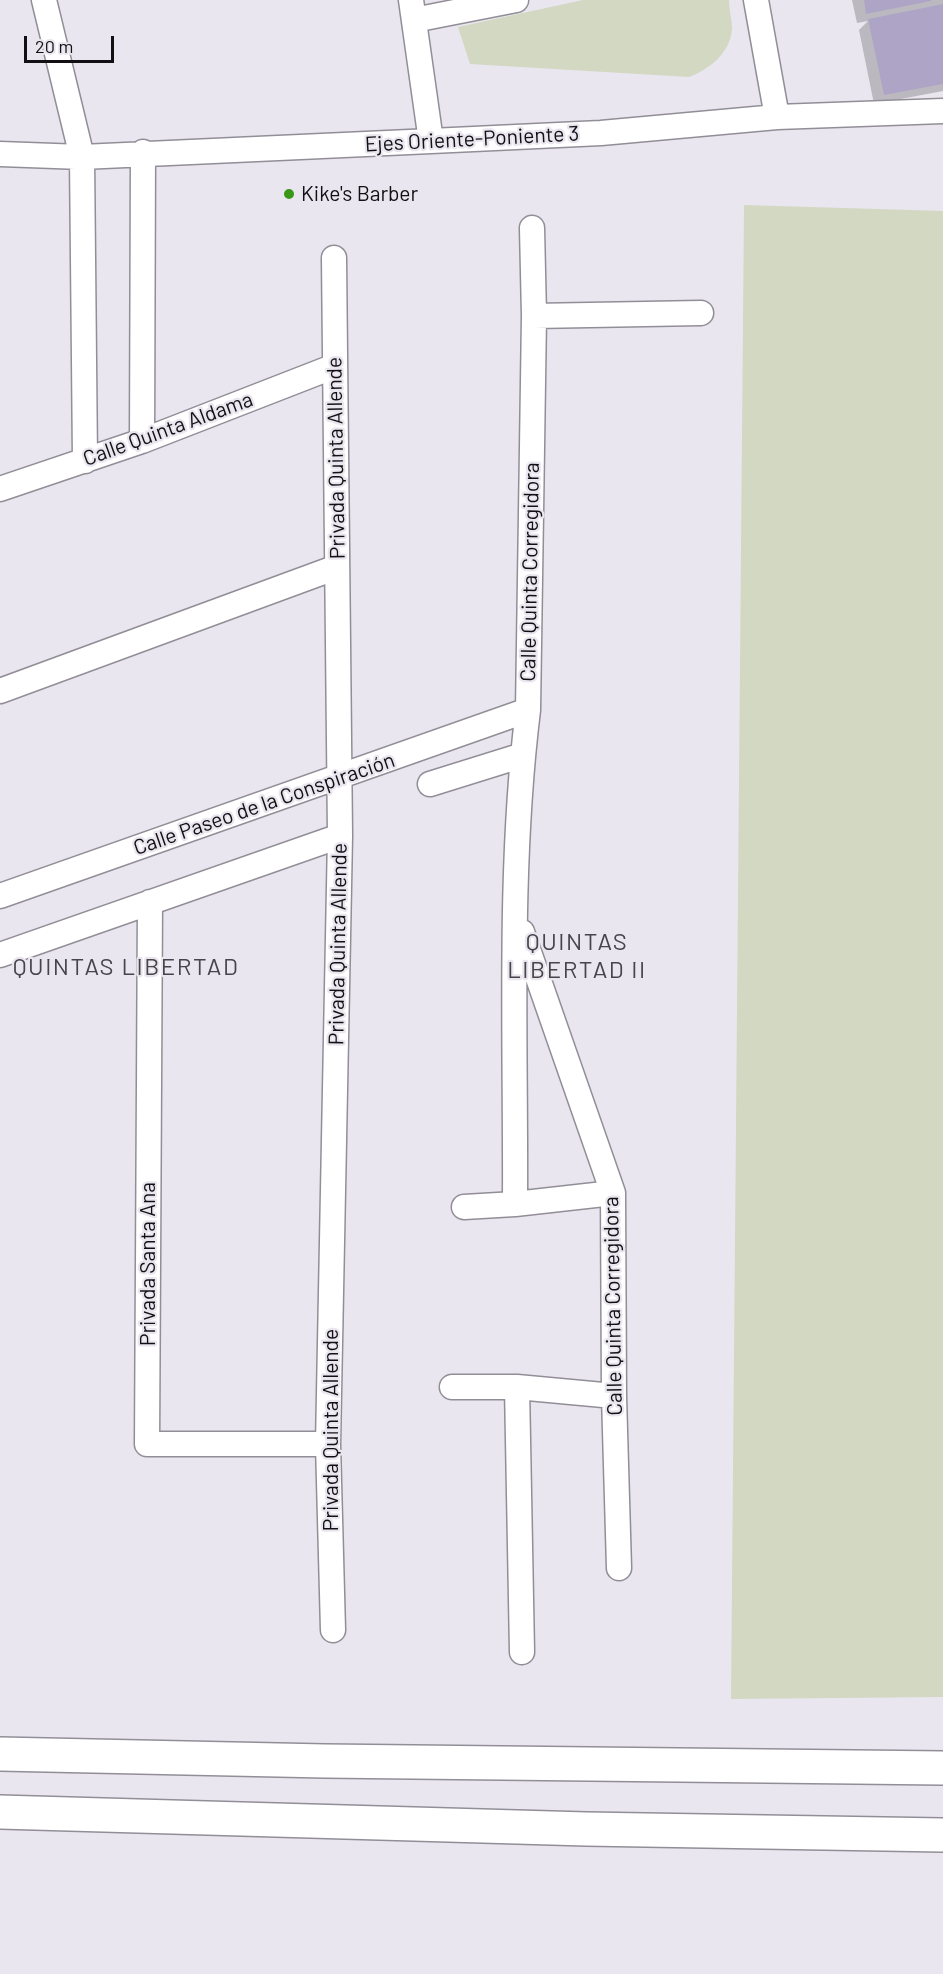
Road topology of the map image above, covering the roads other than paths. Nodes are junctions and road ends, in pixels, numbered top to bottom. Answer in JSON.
{"nodes":[{"id":1,"x":44,"y":0,"type":"edge"},
{"id":2,"x":516,"y":0,"type":"edge"},
{"id":3,"x":756,"y":0,"type":"edge"},
{"id":4,"x":412,"y":10,"type":"edge"},
{"id":5,"x":943,"y":111,"type":"edge"},
{"id":6,"x":777,"y":117,"type":"junction"},
{"id":7,"x":431,"y":141,"type":"junction"},
{"id":8,"x":143,"y":152,"type":"junction"},
{"id":9,"x":0,"y":154,"type":"edge"},
{"id":10,"x":82,"y":157,"type":"junction"},
{"id":11,"x":532,"y":228,"type":"dead end"},
{"id":12,"x":334,"y":258,"type":"dead end"},
{"id":13,"x":701,"y":313,"type":"dead end"},
{"id":14,"x":534,"y":316,"type":"junction"},
{"id":15,"x":335,"y":366,"type":"junction"},
{"id":16,"x":142,"y":441,"type":"junction"},
{"id":17,"x":85,"y":461,"type":"junction"},
{"id":18,"x":0,"y":489,"type":"edge"},
{"id":19,"x":337,"y":567,"type":"junction"},
{"id":20,"x":0,"y":691,"type":"edge"},
{"id":21,"x":528,"y":710,"type":"junction"},
{"id":22,"x":523,"y":755,"type":"junction"},
{"id":23,"x":339,"y":779,"type":"junction"},
{"id":24,"x":430,"y":784,"type":"dead end"},
{"id":25,"x":340,"y":836,"type":"junction"},
{"id":26,"x":0,"y":896,"type":"edge"},
{"id":27,"x":150,"y":902,"type":"junction"},
{"id":28,"x":517,"y":915,"type":"junction"},
{"id":29,"x":0,"y":955,"type":"edge"},
{"id":30,"x":613,"y":1193,"type":"junction"},
{"id":31,"x":515,"y":1204,"type":"junction"},
{"id":32,"x":464,"y":1207,"type":"dead end"},
{"id":33,"x":517,"y":1387,"type":"junction"},
{"id":34,"x":452,"y":1388,"type":"dead end"},
{"id":35,"x":614,"y":1396,"type":"junction"},
{"id":36,"x":328,"y":1444,"type":"junction"},
{"id":37,"x":619,"y":1568,"type":"dead end"},
{"id":38,"x":333,"y":1630,"type":"dead end"},
{"id":39,"x":522,"y":1652,"type":"dead end"},
{"id":40,"x":0,"y":1754,"type":"edge"},
{"id":41,"x":943,"y":1768,"type":"edge"},
{"id":42,"x":0,"y":1812,"type":"edge"},
{"id":43,"x":943,"y":1835,"type":"edge"}],
"edges":[{"from":1,"to":10,"type":"street"},
{"from":2,"to":4,"type":"street"},
{"from":3,"to":6,"type":"street"},
{"from":4,"to":7,"type":"street"},
{"from":5,"to":6,"type":"street","name":"Ejes Oriente-Poniente 3"},
{"from":6,"to":7,"type":"street","name":"Ejes Oriente-Poniente 3"},
{"from":7,"to":8,"type":"street","name":"Ejes Oriente-Poniente 3"},
{"from":8,"to":10,"type":"street","name":"Ejes Oriente-Poniente 3"},
{"from":8,"to":16,"type":"street"},
{"from":9,"to":10,"type":"street","name":"Ejes Oriente-Poniente 3"},
{"from":10,"to":17,"type":"street"},
{"from":11,"to":14,"type":"street","name":"Calle Quinta Corregidora"},
{"from":12,"to":15,"type":"street","name":"Privada Quinta Allende"},
{"from":13,"to":14,"type":"street"},
{"from":14,"to":21,"type":"street","name":"Calle Quinta Corregidora"},
{"from":15,"to":16,"type":"street","name":"Calle Quinta Aldama"},
{"from":15,"to":19,"type":"street","name":"Privada Quinta Allende"},
{"from":16,"to":17,"type":"street","name":"Calle Quinta Aldama"},
{"from":17,"to":18,"type":"street","name":"Calle Quinta Aldama"},
{"from":19,"to":20,"type":"street"},
{"from":19,"to":23,"type":"street","name":"Privada Quinta Allende"},
{"from":21,"to":22,"type":"street","name":"Calle Quinta Corregidora"},
{"from":21,"to":23,"type":"street","name":"Calle Paseo de la Conspiración"},
{"from":22,"to":24,"type":"street"},
{"from":22,"to":28,"type":"street","name":"Calle Quinta Corregidora"},
{"from":23,"to":25,"type":"street","name":"Privada Quinta Allende"},
{"from":23,"to":26,"type":"street","name":"Calle Paseo de la Conspiración"},
{"from":25,"to":27,"type":"street"},
{"from":25,"to":36,"type":"street","name":"Privada Quinta Allende"},
{"from":27,"to":29,"type":"street"},
{"from":27,"to":36,"type":"street","name":"Privada Santa Ana"},
{"from":28,"to":30,"type":"street","name":"Calle Quinta Corregidora"},
{"from":28,"to":31,"type":"street","name":"Calle Quinta Corregidora"},
{"from":30,"to":31,"type":"street"},
{"from":30,"to":35,"type":"street","name":"Calle Quinta Corregidora"},
{"from":31,"to":32,"type":"street"},
{"from":33,"to":34,"type":"street"},
{"from":33,"to":35,"type":"street"},
{"from":33,"to":39,"type":"street"},
{"from":35,"to":37,"type":"street","name":"Calle Quinta Corregidora"},
{"from":36,"to":38,"type":"street","name":"Privada Quinta Allende"},
{"from":40,"to":41,"type":"main road"},
{"from":42,"to":43,"type":"main road"}]}
